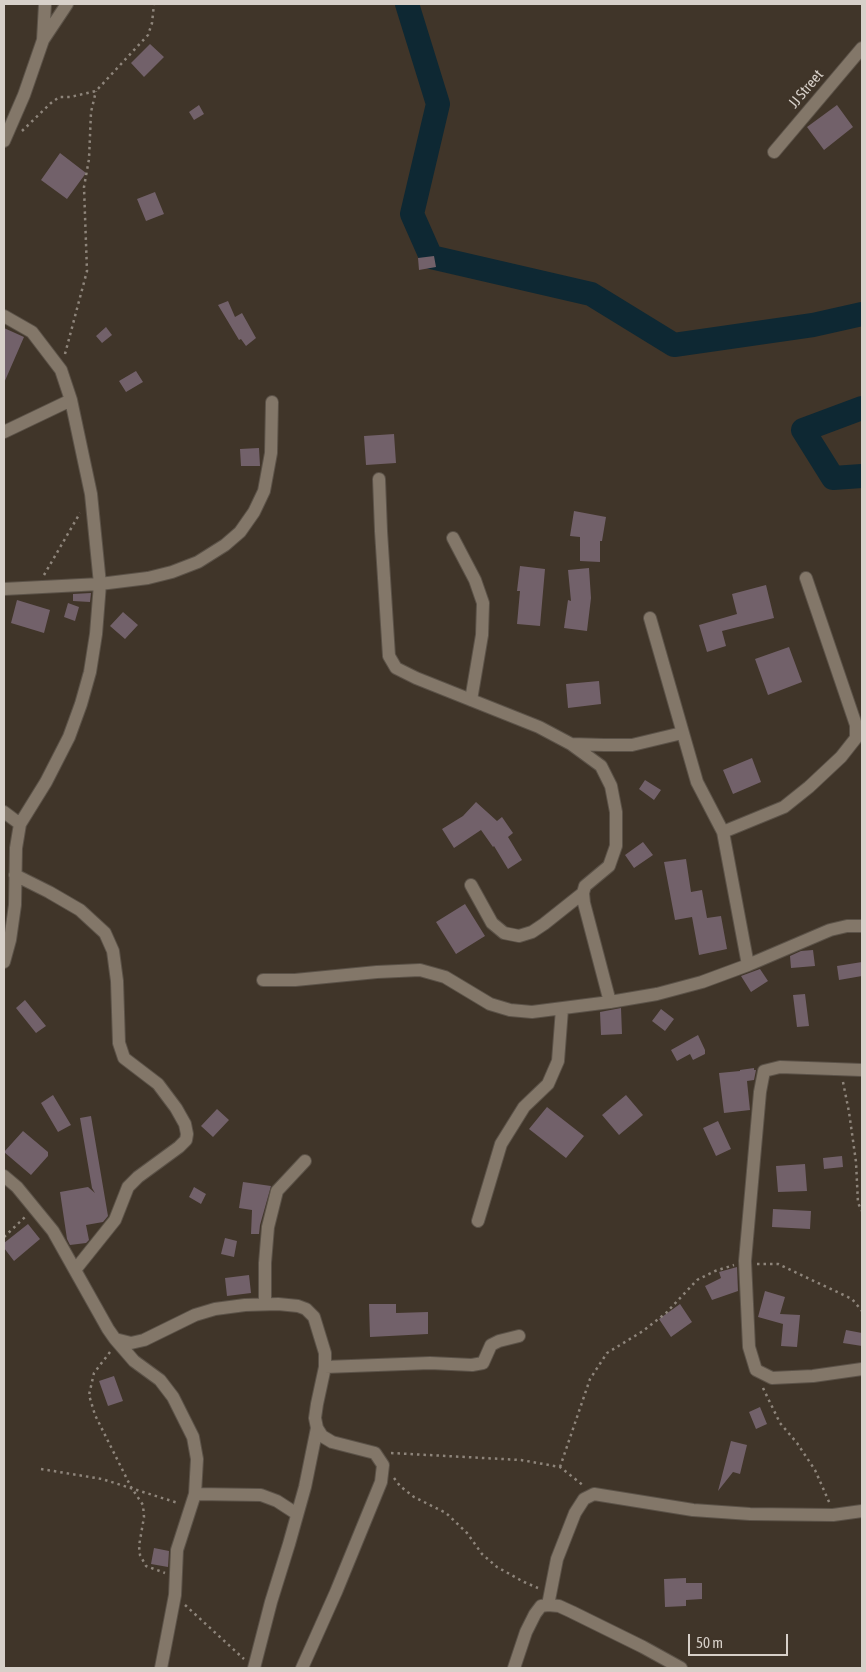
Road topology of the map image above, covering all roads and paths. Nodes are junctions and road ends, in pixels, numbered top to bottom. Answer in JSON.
{"nodes":[{"id":1,"x":45,"y":4,"type":"edge"},
{"id":2,"x":67,"y":4,"type":"edge"},
{"id":3,"x":154,"y":4,"type":"edge"},
{"id":4,"x":43,"y":40,"type":"junction"},
{"id":5,"x":862,"y":48,"type":"edge"},
{"id":6,"x":96,"y":92,"type":"junction"},
{"id":7,"x":21,"y":133,"type":"dead end"},
{"id":8,"x":4,"y":141,"type":"edge"},
{"id":9,"x":774,"y":152,"type":"dead end"},
{"id":10,"x":4,"y":316,"type":"edge"},
{"id":11,"x":61,"y":370,"type":"junction"},
{"id":12,"x":71,"y":400,"type":"junction"},
{"id":13,"x":272,"y":402,"type":"dead end"},
{"id":14,"x":4,"y":432,"type":"edge"},
{"id":15,"x":379,"y":479,"type":"dead end"},
{"id":16,"x":91,"y":494,"type":"junction"},
{"id":17,"x":453,"y":538,"type":"dead end"},
{"id":18,"x":806,"y":578,"type":"dead end"},
{"id":19,"x":100,"y":584,"type":"junction"},
{"id":20,"x":37,"y":587,"type":"junction"},
{"id":21,"x":4,"y":589,"type":"edge"},
{"id":22,"x":650,"y":618,"type":"dead end"},
{"id":23,"x":471,"y":700,"type":"junction"},
{"id":24,"x":682,"y":733,"type":"junction"},
{"id":25,"x":571,"y":744,"type":"junction"},
{"id":26,"x":4,"y":812,"type":"edge"},
{"id":27,"x":20,"y":824,"type":"junction"},
{"id":28,"x":723,"y":832,"type":"junction"},
{"id":29,"x":15,"y":875,"type":"junction"},
{"id":30,"x":471,"y":885,"type":"dead end"},
{"id":31,"x":583,"y":893,"type":"junction"},
{"id":32,"x":862,"y":926,"type":"edge"},
{"id":33,"x":4,"y":962,"type":"edge"},
{"id":34,"x":748,"y":965,"type":"junction"},
{"id":35,"x":263,"y":980,"type":"dead end"},
{"id":36,"x":610,"y":1002,"type":"junction"},
{"id":37,"x":562,"y":1009,"type":"junction"},
{"id":38,"x":840,"y":1068,"type":"junction"},
{"id":39,"x":862,"y":1070,"type":"edge"},
{"id":40,"x":305,"y":1161,"type":"dead end"},
{"id":41,"x":4,"y":1176,"type":"edge"},
{"id":42,"x":34,"y":1208,"type":"junction"},
{"id":43,"x":862,"y":1211,"type":"edge"},
{"id":44,"x":478,"y":1221,"type":"dead end"},
{"id":45,"x":4,"y":1237,"type":"edge"},
{"id":46,"x":745,"y":1262,"type":"junction"},
{"id":47,"x":75,"y":1270,"type":"junction"},
{"id":48,"x":265,"y":1304,"type":"junction"},
{"id":49,"x":862,"y":1311,"type":"edge"},
{"id":50,"x":520,"y":1336,"type":"dead end"},
{"id":51,"x":116,"y":1341,"type":"junction"},
{"id":52,"x":325,"y":1367,"type":"junction"},
{"id":53,"x":862,"y":1369,"type":"edge"},
{"id":54,"x":756,"y":1370,"type":"junction"},
{"id":55,"x":317,"y":1428,"type":"junction"},
{"id":56,"x":375,"y":1453,"type":"junction"},
{"id":57,"x":383,"y":1465,"type":"junction"},
{"id":58,"x":560,"y":1467,"type":"junction"},
{"id":59,"x":41,"y":1469,"type":"dead end"},
{"id":60,"x":131,"y":1488,"type":"junction"},
{"id":61,"x":195,"y":1494,"type":"junction"},
{"id":62,"x":594,"y":1494,"type":"junction"},
{"id":63,"x":192,"y":1508,"type":"junction"},
{"id":64,"x":862,"y":1511,"type":"edge"},
{"id":65,"x":297,"y":1514,"type":"junction"},
{"id":66,"x":833,"y":1515,"type":"junction"},
{"id":67,"x":175,"y":1577,"type":"junction"},
{"id":68,"x":175,"y":1596,"type":"junction"},
{"id":69,"x":549,"y":1599,"type":"junction"},
{"id":70,"x":161,"y":1668,"type":"edge"},
{"id":71,"x":254,"y":1668,"type":"edge"},
{"id":72,"x":302,"y":1668,"type":"edge"},
{"id":73,"x":514,"y":1668,"type":"edge"},
{"id":74,"x":681,"y":1668,"type":"edge"}],
"edges":[{"from":1,"to":4,"type":"street"},
{"from":2,"to":4,"type":"street"},
{"from":3,"to":6,"type":"path"},
{"from":4,"to":8,"type":"street"},
{"from":5,"to":9,"type":"street","name":"JJ Street"},
{"from":6,"to":7,"type":"path"},
{"from":6,"to":11,"type":"path"},
{"from":10,"to":11,"type":"street"},
{"from":11,"to":12,"type":"street"},
{"from":12,"to":14,"type":"street"},
{"from":12,"to":16,"type":"street"},
{"from":13,"to":19,"type":"street"},
{"from":15,"to":23,"type":"street"},
{"from":16,"to":19,"type":"street"},
{"from":16,"to":20,"type":"path"},
{"from":17,"to":23,"type":"street"},
{"from":18,"to":28,"type":"street"},
{"from":19,"to":20,"type":"street"},
{"from":19,"to":27,"type":"street"},
{"from":20,"to":21,"type":"street"},
{"from":22,"to":24,"type":"street"},
{"from":23,"to":25,"type":"street"},
{"from":24,"to":25,"type":"street"},
{"from":24,"to":28,"type":"street"},
{"from":25,"to":31,"type":"street"},
{"from":26,"to":27,"type":"street"},
{"from":27,"to":29,"type":"street"},
{"from":28,"to":34,"type":"street"},
{"from":29,"to":33,"type":"street"},
{"from":29,"to":47,"type":"street"},
{"from":30,"to":31,"type":"street"},
{"from":31,"to":36,"type":"street"},
{"from":32,"to":34,"type":"street"},
{"from":34,"to":36,"type":"street"},
{"from":35,"to":37,"type":"street"},
{"from":36,"to":37,"type":"street"},
{"from":37,"to":44,"type":"street"},
{"from":38,"to":39,"type":"street"},
{"from":38,"to":43,"type":"path"},
{"from":38,"to":46,"type":"street"},
{"from":40,"to":48,"type":"street"},
{"from":41,"to":42,"type":"street"},
{"from":42,"to":45,"type":"path"},
{"from":42,"to":47,"type":"street"},
{"from":46,"to":49,"type":"path"},
{"from":46,"to":54,"type":"street"},
{"from":46,"to":58,"type":"path"},
{"from":47,"to":51,"type":"street"},
{"from":48,"to":51,"type":"street"},
{"from":48,"to":52,"type":"street"},
{"from":50,"to":52,"type":"street"},
{"from":51,"to":60,"type":"path"},
{"from":51,"to":61,"type":"street"},
{"from":52,"to":55,"type":"street"},
{"from":53,"to":54,"type":"street"},
{"from":54,"to":66,"type":"path"},
{"from":55,"to":56,"type":"street"},
{"from":55,"to":65,"type":"street"},
{"from":56,"to":57,"type":"street"},
{"from":56,"to":58,"type":"path"},
{"from":57,"to":69,"type":"path"},
{"from":57,"to":72,"type":"street"},
{"from":58,"to":62,"type":"path"},
{"from":59,"to":60,"type":"path"},
{"from":60,"to":63,"type":"path"},
{"from":60,"to":67,"type":"path"},
{"from":61,"to":63,"type":"street"},
{"from":61,"to":65,"type":"street"},
{"from":62,"to":66,"type":"street"},
{"from":62,"to":69,"type":"street"},
{"from":63,"to":67,"type":"street"},
{"from":64,"to":66,"type":"street"},
{"from":65,"to":71,"type":"street"},
{"from":67,"to":68,"type":"street"},
{"from":68,"to":70,"type":"street"},
{"from":68,"to":71,"type":"path"},
{"from":69,"to":73,"type":"street"},
{"from":69,"to":74,"type":"street"}]}
